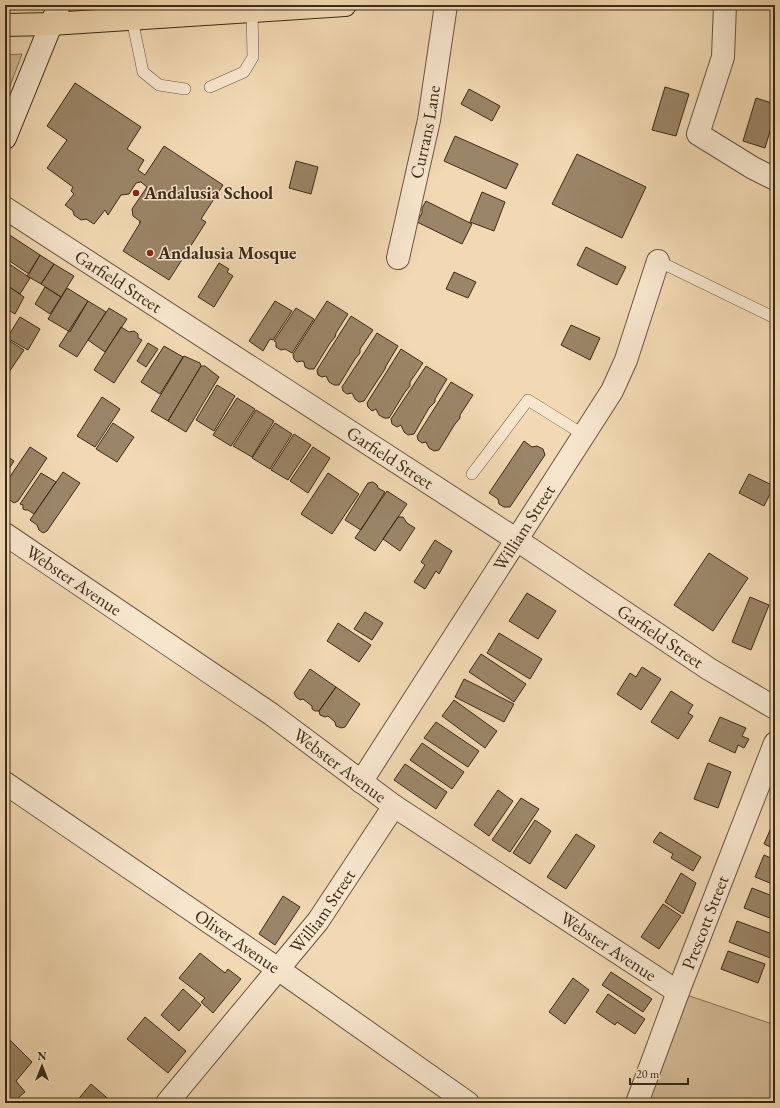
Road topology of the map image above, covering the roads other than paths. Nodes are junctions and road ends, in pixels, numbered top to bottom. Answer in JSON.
{"nodes":[{"id":1,"x":345,"y":5,"type":"edge"},
{"id":2,"x":446,"y":5,"type":"edge"},
{"id":3,"x":725,"y":5,"type":"edge"},
{"id":4,"x":289,"y":7,"type":"edge"},
{"id":5,"x":252,"y":11,"type":"junction"},
{"id":6,"x":55,"y":15,"type":"edge"},
{"id":7,"x":132,"y":19,"type":"junction"},
{"id":8,"x":5,"y":25,"type":"edge"},
{"id":9,"x":210,"y":87,"type":"dead end"},
{"id":10,"x":185,"y":89,"type":"dead end"},
{"id":11,"x":5,"y":138,"type":"edge"},
{"id":12,"x":775,"y":179,"type":"edge"},
{"id":13,"x":5,"y":208,"type":"edge"},
{"id":14,"x":398,"y":258,"type":"dead end"},
{"id":15,"x":658,"y":261,"type":"joint"},
{"id":16,"x":775,"y":318,"type":"edge"},
{"id":17,"x":584,"y":434,"type":"junction"},
{"id":18,"x":472,"y":474,"type":"dead end"},
{"id":19,"x":5,"y":534,"type":"edge"},
{"id":20,"x":517,"y":540,"type":"junction"},
{"id":21,"x":775,"y":708,"type":"edge"},
{"id":22,"x":775,"y":742,"type":"edge"},
{"id":23,"x":5,"y":782,"type":"edge"},
{"id":24,"x":361,"y":782,"type":"junction"},
{"id":25,"x":394,"y":806,"type":"junction"},
{"id":26,"x":278,"y":969,"type":"junction"},
{"id":27,"x":678,"y":992,"type":"junction"},
{"id":28,"x":446,"y":1097,"type":"edge"},
{"id":29,"x":167,"y":1103,"type":"edge"},
{"id":30,"x":468,"y":1103,"type":"edge"},
{"id":31,"x":637,"y":1103,"type":"edge"}],
"edges":[{"from":1,"to":4,"type":"main road"},
{"from":2,"to":14,"type":"street","name":"Currans Lane"},
{"from":3,"to":12,"type":"street"},
{"from":4,"to":5,"type":"main road"},
{"from":5,"to":7,"type":"main road"},
{"from":5,"to":9,"type":"lane"},
{"from":6,"to":7,"type":"main road"},
{"from":6,"to":8,"type":"main road"},
{"from":6,"to":11,"type":"street"},
{"from":7,"to":10,"type":"lane"},
{"from":13,"to":20,"type":"street","name":"Garfield Street"},
{"from":15,"to":16,"type":"lane"},
{"from":15,"to":17,"type":"street","name":"William Street"},
{"from":17,"to":18,"type":"lane"},
{"from":17,"to":20,"type":"street","name":"William Street"},
{"from":19,"to":24,"type":"street","name":"Webster Avenue"},
{"from":20,"to":21,"type":"street","name":"Garfield Street"},
{"from":20,"to":24,"type":"street","name":"William Street"},
{"from":22,"to":27,"type":"street","name":"Prescott Street"},
{"from":23,"to":26,"type":"street","name":"Oliver Avenue"},
{"from":24,"to":25,"type":"street","name":"Webster Avenue"},
{"from":25,"to":26,"type":"street","name":"William Street"},
{"from":25,"to":27,"type":"street","name":"Webster Avenue"},
{"from":26,"to":28,"type":"street","name":"Oliver Avenue"},
{"from":26,"to":29,"type":"street","name":"William Street"},
{"from":27,"to":31,"type":"street","name":"Prescott Street"},
{"from":28,"to":30,"type":"street","name":"Oliver Avenue"}]}
